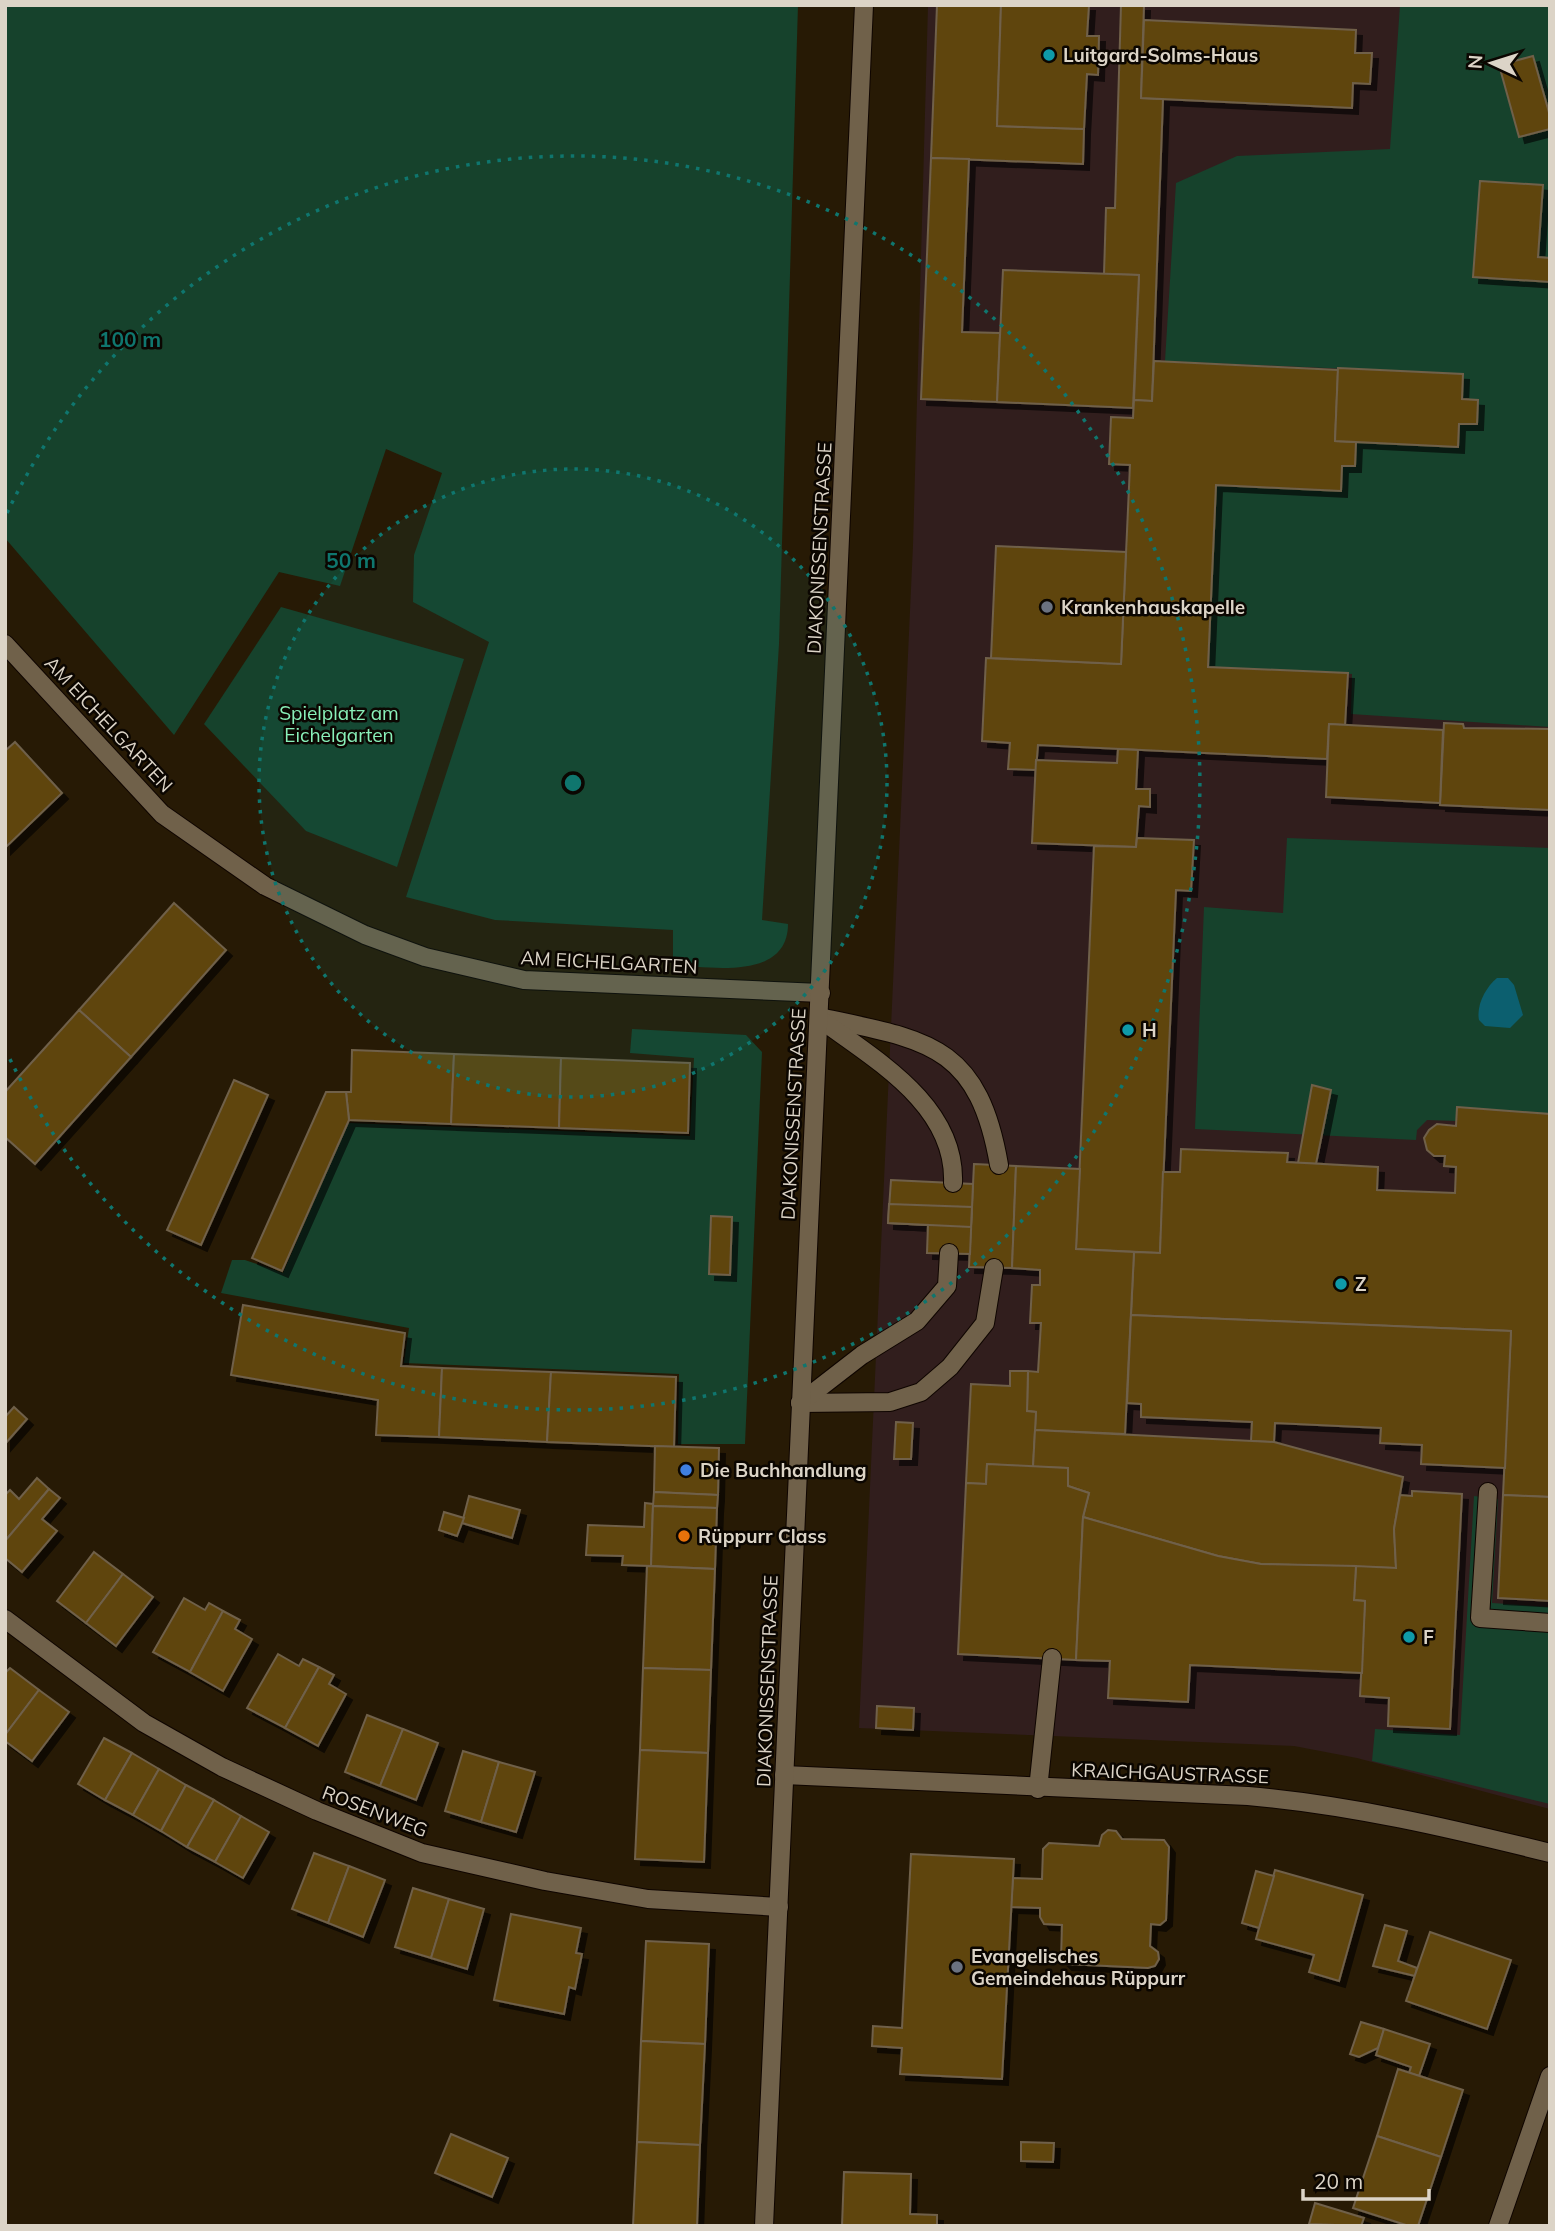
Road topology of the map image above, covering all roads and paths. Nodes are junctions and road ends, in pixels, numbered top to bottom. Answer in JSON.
{"nodes":[{"id":1,"x":864,"y":5,"type":"edge"},
{"id":2,"x":5,"y":644,"type":"edge"},
{"id":3,"x":821,"y":993,"type":"junction"},
{"id":4,"x":819,"y":1017,"type":"junction"},
{"id":5,"x":999,"y":1165,"type":"dead end"},
{"id":6,"x":953,"y":1183,"type":"dead end"},
{"id":7,"x":949,"y":1254,"type":"dead end"},
{"id":8,"x":994,"y":1268,"type":"dead end"},
{"id":9,"x":800,"y":1403,"type":"junction"},
{"id":10,"x":1488,"y":1492,"type":"dead end"},
{"id":11,"x":5,"y":1619,"type":"edge"},
{"id":12,"x":1550,"y":1623,"type":"edge"},
{"id":13,"x":1052,"y":1658,"type":"dead end"},
{"id":14,"x":784,"y":1775,"type":"junction"},
{"id":15,"x":1038,"y":1789,"type":"junction"},
{"id":16,"x":1550,"y":1853,"type":"edge"},
{"id":17,"x":779,"y":1907,"type":"junction"},
{"id":18,"x":1550,"y":2076,"type":"edge"},
{"id":19,"x":764,"y":2226,"type":"edge"},
{"id":20,"x":1498,"y":2226,"type":"edge"}],
"edges":[{"from":1,"to":3,"type":"street","name":"DIAKONISSENSTRASSE"},
{"from":2,"to":3,"type":"street","name":"AM EICHELGARTEN"},
{"from":3,"to":4,"type":"street","name":"DIAKONISSENSTRASSE"},
{"from":4,"to":5,"type":"street"},
{"from":4,"to":6,"type":"street"},
{"from":4,"to":9,"type":"street","name":"DIAKONISSENSTRASSE"},
{"from":7,"to":9,"type":"street"},
{"from":8,"to":9,"type":"street"},
{"from":9,"to":14,"type":"street","name":"DIAKONISSENSTRASSE"},
{"from":10,"to":12,"type":"street"},
{"from":11,"to":17,"type":"street","name":"ROSENWEG"},
{"from":13,"to":15,"type":"street"},
{"from":14,"to":15,"type":"street","name":"KRAICHGAUSTRASSE"},
{"from":14,"to":17,"type":"street","name":"DIAKONISSENSTRASSE"},
{"from":15,"to":16,"type":"street","name":"KRAICHGAUSTRASSE"},
{"from":17,"to":19,"type":"street","name":"DIAKONISSENSTRASSE"},
{"from":18,"to":20,"type":"street"}]}
